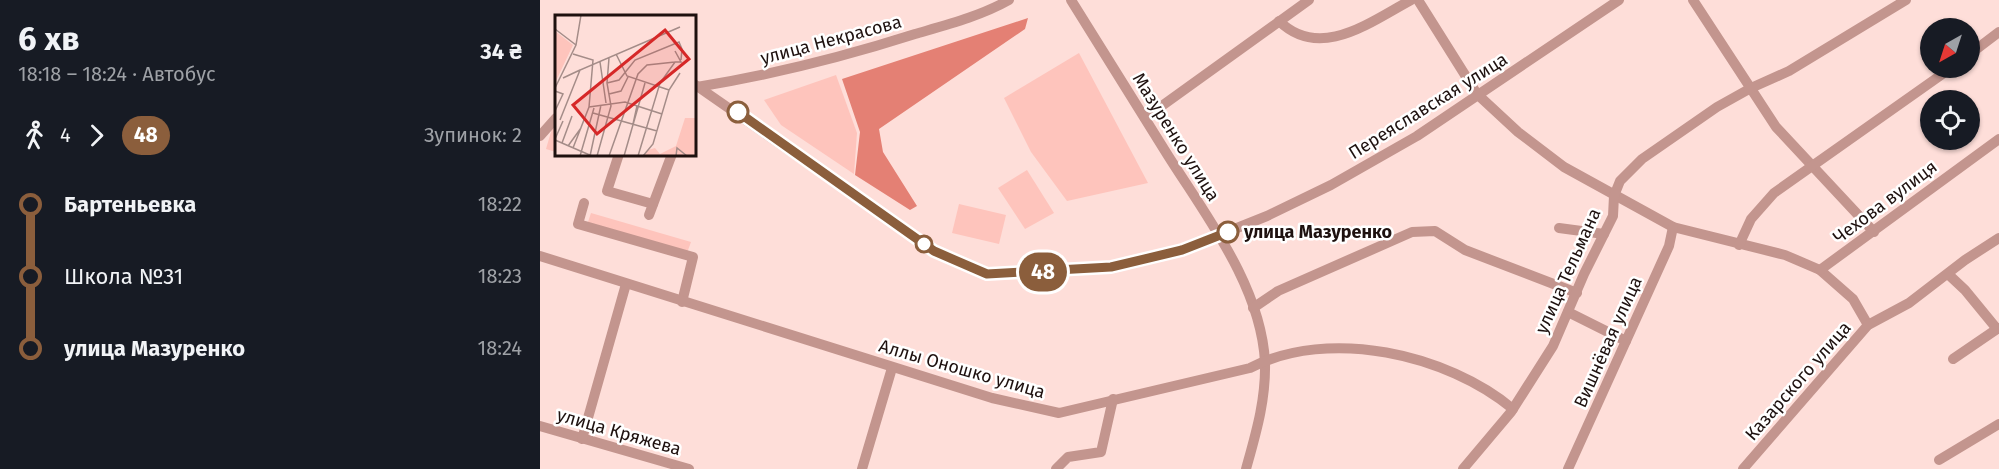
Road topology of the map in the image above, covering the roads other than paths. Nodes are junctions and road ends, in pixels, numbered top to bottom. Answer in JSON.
{"nodes":[{"id":1,"x":1009,"y":0,"type":"edge"},
{"id":2,"x":1071,"y":0,"type":"edge"},
{"id":3,"x":1309,"y":0,"type":"edge"},
{"id":4,"x":1411,"y":0,"type":"edge"},
{"id":5,"x":1418,"y":0,"type":"edge"},
{"id":6,"x":1619,"y":0,"type":"edge"},
{"id":7,"x":1693,"y":0,"type":"edge"},
{"id":8,"x":1906,"y":0,"type":"edge"},
{"id":9,"x":1279,"y":21,"type":"junction"},
{"id":10,"x":1999,"y":32,"type":"edge"},
{"id":11,"x":1980,"y":46,"type":"edge"},
{"id":12,"x":1937,"y":78,"type":"edge"},
{"id":13,"x":696,"y":88,"type":"edge"},
{"id":14,"x":1751,"y":88,"type":"junction"},
{"id":15,"x":696,"y":89,"type":"edge"},
{"id":16,"x":1477,"y":94,"type":"junction"},
{"id":17,"x":1145,"y":118,"type":"junction"},
{"id":18,"x":555,"y":119,"type":"edge"},
{"id":19,"x":540,"y":136,"type":"edge"},
{"id":20,"x":1999,"y":140,"type":"edge"},
{"id":21,"x":618,"y":156,"type":"edge"},
{"id":22,"x":671,"y":156,"type":"edge"},
{"id":23,"x":1812,"y":165,"type":"junction"},
{"id":24,"x":1614,"y":196,"type":"junction"},
{"id":25,"x":584,"y":203,"type":"dead end"},
{"id":26,"x":1673,"y":227,"type":"junction"},
{"id":27,"x":1559,"y":228,"type":"dead end"},
{"id":28,"x":1874,"y":232,"type":"junction"},
{"id":29,"x":1604,"y":234,"type":"junction"},
{"id":30,"x":1218,"y":236,"type":"junction"},
{"id":31,"x":1999,"y":238,"type":"edge"},
{"id":32,"x":1739,"y":245,"type":"junction"},
{"id":33,"x":540,"y":256,"type":"edge"},
{"id":34,"x":1820,"y":270,"type":"junction"},
{"id":35,"x":1949,"y":275,"type":"junction"},
{"id":36,"x":626,"y":284,"type":"junction"},
{"id":37,"x":1577,"y":293,"type":"junction"},
{"id":38,"x":682,"y":302,"type":"junction"},
{"id":39,"x":1252,"y":308,"type":"junction"},
{"id":40,"x":1568,"y":312,"type":"junction"},
{"id":41,"x":1868,"y":325,"type":"junction"},
{"id":42,"x":1998,"y":328,"type":"edge"},
{"id":43,"x":1626,"y":341,"type":"junction"},
{"id":44,"x":1953,"y":359,"type":"dead end"},
{"id":45,"x":1265,"y":361,"type":"junction"},
{"id":46,"x":892,"y":368,"type":"junction"},
{"id":47,"x":1113,"y":399,"type":"junction"},
{"id":48,"x":1513,"y":409,"type":"junction"},
{"id":49,"x":1999,"y":424,"type":"edge"},
{"id":50,"x":540,"y":426,"type":"edge"},
{"id":51,"x":582,"y":439,"type":"junction"},
{"id":52,"x":1939,"y":460,"type":"dead end"},
{"id":53,"x":1466,"y":468,"type":"edge"},
{"id":54,"x":689,"y":469,"type":"edge"},
{"id":55,"x":862,"y":469,"type":"edge"},
{"id":56,"x":1056,"y":469,"type":"edge"},
{"id":57,"x":1246,"y":469,"type":"edge"},
{"id":58,"x":1568,"y":469,"type":"edge"},
{"id":59,"x":1743,"y":469,"type":"edge"}],
"edges":[{"from":1,"to":13,"type":"street","name":"улица Некрасова"},
{"from":2,"to":17,"type":"street","name":"Мазуренко улица"},
{"from":3,"to":9,"type":"street"},
{"from":4,"to":9,"type":"street"},
{"from":5,"to":16,"type":"street"},
{"from":6,"to":16,"type":"street","name":"Переяславская улица"},
{"from":7,"to":14,"type":"street"},
{"from":8,"to":14,"type":"street","name":"улица Тельмана"},
{"from":9,"to":17,"type":"street"},
{"from":10,"to":11,"type":"street"},
{"from":12,"to":23,"type":"street"},
{"from":14,"to":23,"type":"street"},
{"from":14,"to":24,"type":"street","name":"улица Тельмана"},
{"from":15,"to":30,"type":"street","name":"Переяславская улица"},
{"from":16,"to":24,"type":"street"},
{"from":16,"to":30,"type":"street","name":"Переяславская улица"},
{"from":17,"to":30,"type":"street","name":"Мазуренко улица"},
{"from":18,"to":19,"type":"street"},
{"from":20,"to":28,"type":"street","name":"Чехова вулиця"},
{"from":21,"to":22,"type":"street"},
{"from":23,"to":28,"type":"street"},
{"from":23,"to":32,"type":"street"},
{"from":24,"to":26,"type":"street"},
{"from":24,"to":29,"type":"street","name":"улица Тельмана"},
{"from":25,"to":38,"type":"street"},
{"from":26,"to":32,"type":"street"},
{"from":26,"to":43,"type":"street","name":"Вишнёвая улица"},
{"from":27,"to":29,"type":"street"},
{"from":28,"to":34,"type":"street","name":"Чехова вулиця"},
{"from":29,"to":37,"type":"street","name":"улица Тельмана"},
{"from":30,"to":39,"type":"street","name":"Мазуренко улица"},
{"from":31,"to":35,"type":"street","name":"Казарского улица"},
{"from":32,"to":34,"type":"street"},
{"from":33,"to":36,"type":"street","name":"Аллы Оношко улица"},
{"from":34,"to":41,"type":"street"},
{"from":35,"to":41,"type":"street","name":"Казарского улица"},
{"from":35,"to":42,"type":"street"},
{"from":36,"to":38,"type":"street","name":"Аллы Оношко улица"},
{"from":36,"to":51,"type":"street"},
{"from":37,"to":39,"type":"street"},
{"from":37,"to":40,"type":"street","name":"улица Тельмана"},
{"from":38,"to":46,"type":"street","name":"Аллы Оношко улица"},
{"from":39,"to":45,"type":"street","name":"Мазуренко улица"},
{"from":40,"to":43,"type":"street"},
{"from":40,"to":48,"type":"street","name":"улица Тельмана"},
{"from":41,"to":59,"type":"street","name":"Казарского улица"},
{"from":42,"to":44,"type":"street"},
{"from":43,"to":58,"type":"street","name":"Вишнёвая улица"},
{"from":45,"to":47,"type":"street","name":"Аллы Оношко улица"},
{"from":45,"to":48,"type":"street","name":"Аллы Оношко улица"},
{"from":45,"to":57,"type":"street","name":"Мазуренко улица"},
{"from":46,"to":47,"type":"street","name":"Аллы Оношко улица"},
{"from":46,"to":55,"type":"street"},
{"from":47,"to":56,"type":"street"},
{"from":48,"to":53,"type":"street","name":"улица Тельмана"},
{"from":49,"to":52,"type":"street"},
{"from":50,"to":51,"type":"street","name":"улица Кряжева"},
{"from":51,"to":54,"type":"street","name":"улица Кряжева"}]}
